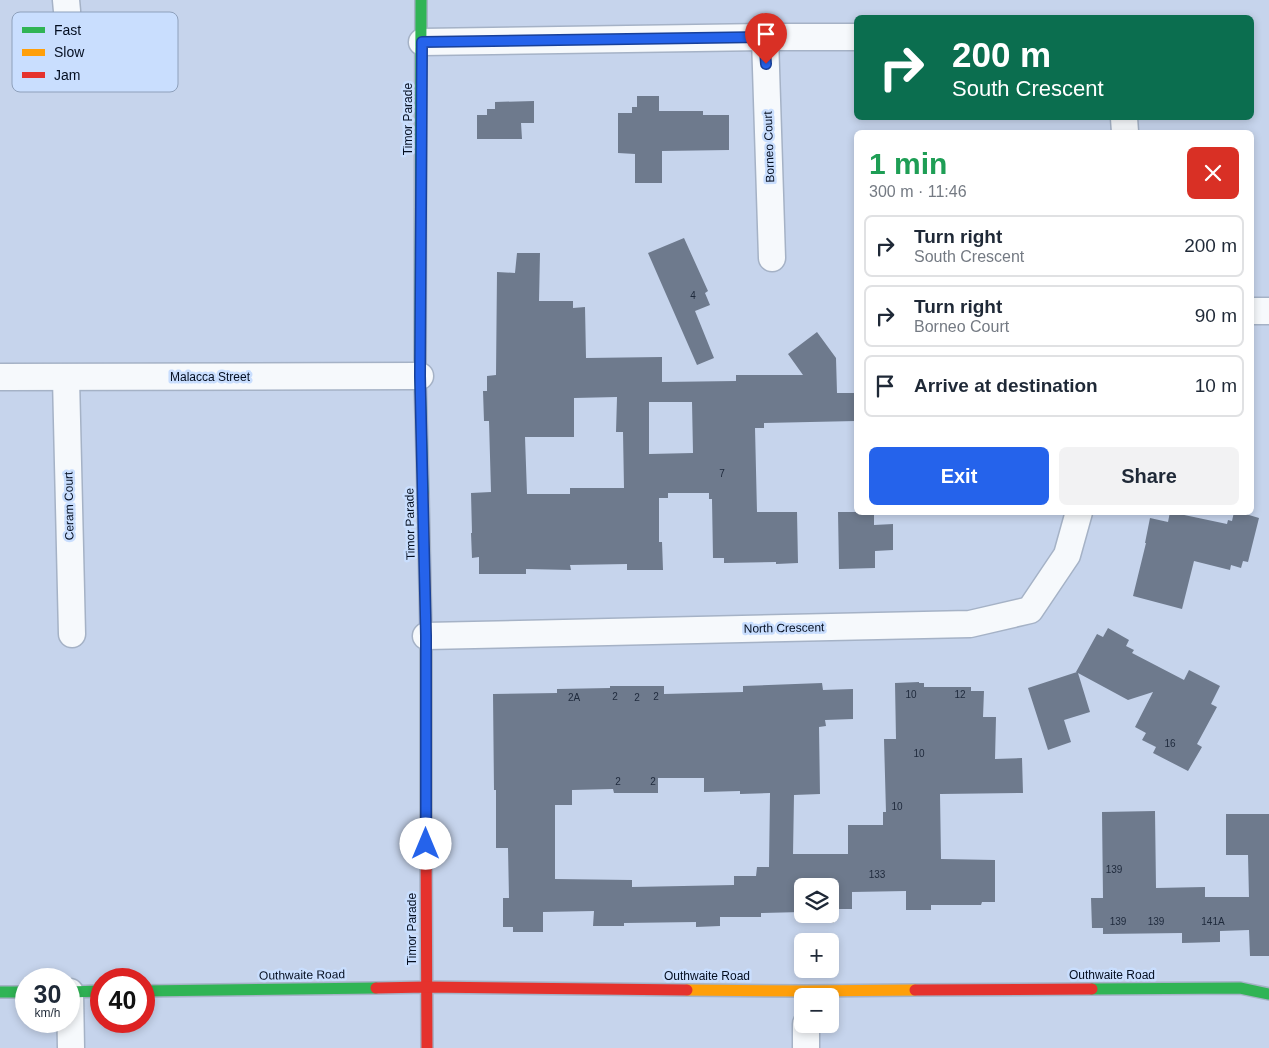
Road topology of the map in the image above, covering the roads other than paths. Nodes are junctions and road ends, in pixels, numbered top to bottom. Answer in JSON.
{"nodes":[{"id":1,"x":421,"y":0,"type":"edge"},
{"id":2,"x":764,"y":37,"type":"junction"},
{"id":3,"x":854,"y":37,"type":"edge"},
{"id":4,"x":422,"y":42,"type":"junction"},
{"id":5,"x":772,"y":258,"type":"dead end"},
{"id":6,"x":1254,"y":311,"type":"edge"},
{"id":7,"x":1269,"y":311,"type":"edge"},
{"id":8,"x":420,"y":376,"type":"junction"},
{"id":9,"x":0,"y":377,"type":"edge"},
{"id":10,"x":66,"y":378,"type":"junction"},
{"id":11,"x":1078,"y":515,"type":"edge"},
{"id":12,"x":72,"y":634,"type":"dead end"},
{"id":13,"x":426,"y":636,"type":"junction"},
{"id":14,"x":426,"y":987,"type":"junction"},
{"id":15,"x":155,"y":991,"type":"edge"},
{"id":16,"x":0,"y":992,"type":"edge"},
{"id":17,"x":15,"y":992,"type":"edge"},
{"id":18,"x":794,"y":994,"type":"edge"},
{"id":19,"x":839,"y":994,"type":"edge"},
{"id":20,"x":1269,"y":994,"type":"edge"},
{"id":21,"x":71,"y":1033,"type":"edge"},
{"id":22,"x":806,"y":1033,"type":"edge"},
{"id":23,"x":71,"y":1048,"type":"edge"},
{"id":24,"x":427,"y":1048,"type":"edge"},
{"id":25,"x":806,"y":1048,"type":"edge"}],
"edges":[{"from":1,"to":4,"type":"street","name":"Timor Parade"},
{"from":2,"to":3,"type":"street"},
{"from":2,"to":4,"type":"street"},
{"from":2,"to":5,"type":"street","name":"Borneo Court"},
{"from":4,"to":8,"type":"street","name":"Timor Parade"},
{"from":6,"to":7,"type":"street"},
{"from":8,"to":10,"type":"street","name":"Malacca Street"},
{"from":8,"to":13,"type":"street","name":"Timor Parade"},
{"from":9,"to":10,"type":"street","name":"Malacca Street"},
{"from":10,"to":12,"type":"street","name":"Ceram Court"},
{"from":11,"to":13,"type":"street","name":"North Crescent"},
{"from":13,"to":14,"type":"street","name":"Timor Parade"},
{"from":14,"to":15,"type":"street","name":"Outhwaite Road"},
{"from":14,"to":18,"type":"street","name":"Outhwaite Road"},
{"from":14,"to":24,"type":"street","name":"Timor Parade"},
{"from":16,"to":17,"type":"street"},
{"from":19,"to":20,"type":"street","name":"Outhwaite Road"},
{"from":21,"to":23,"type":"street"},
{"from":22,"to":25,"type":"street"}]}
